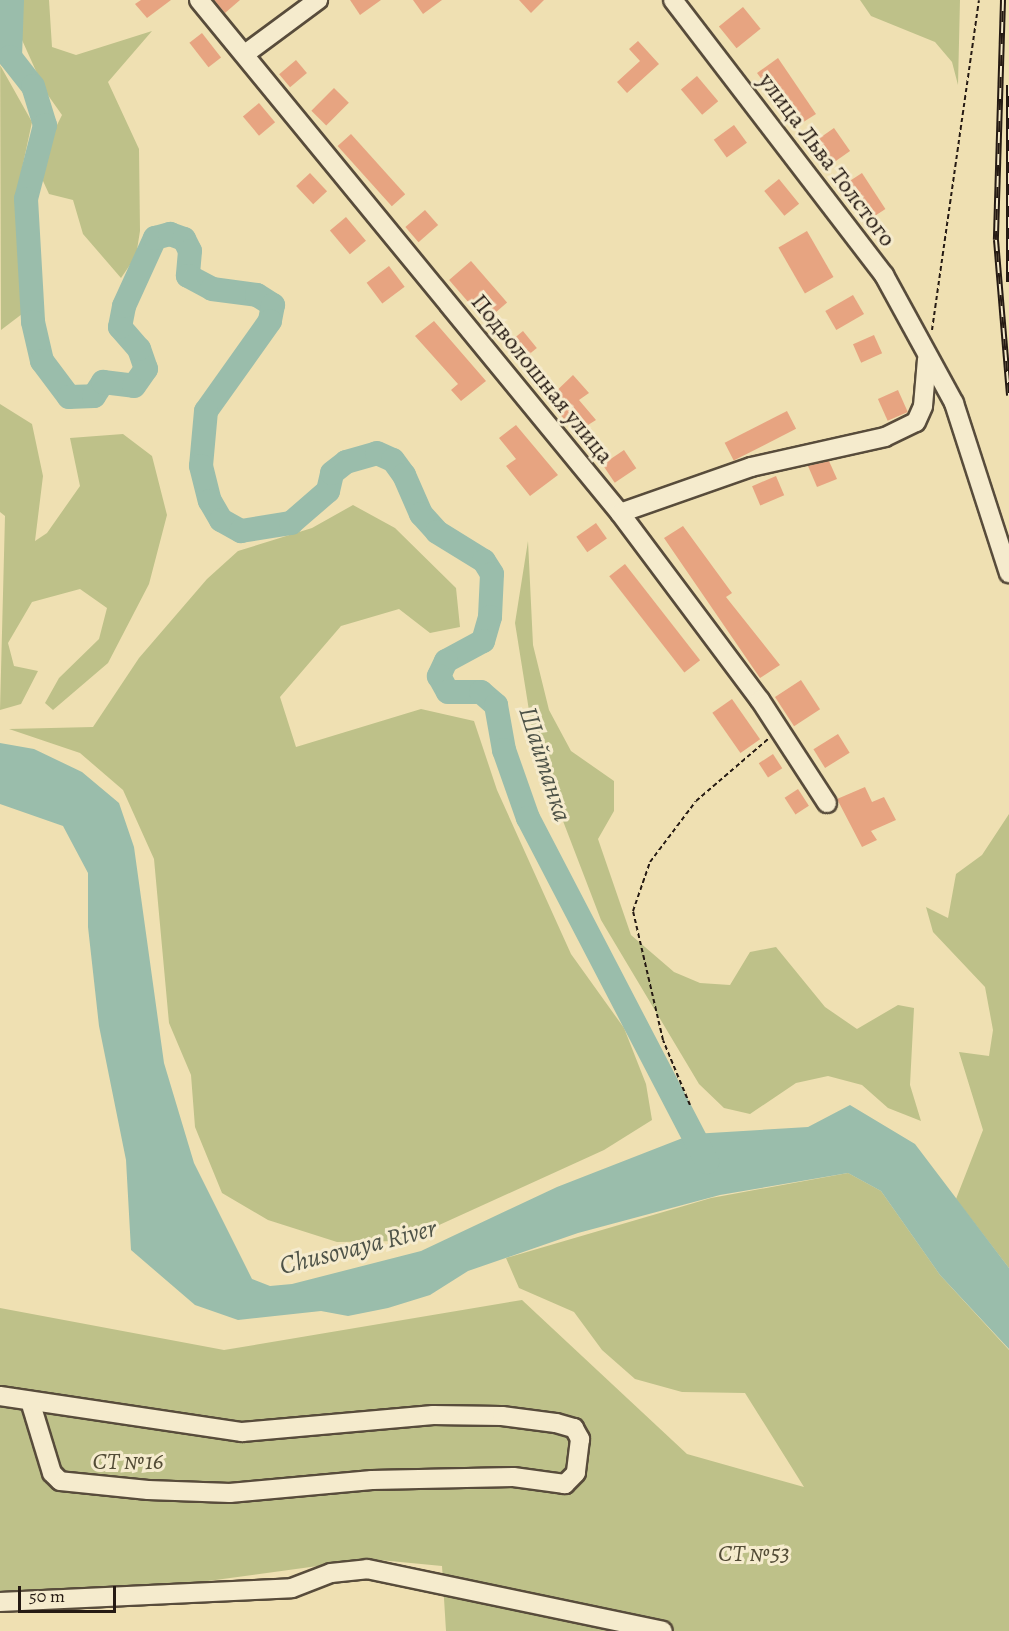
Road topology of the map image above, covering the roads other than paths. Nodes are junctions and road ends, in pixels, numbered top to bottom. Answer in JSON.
{"nodes":[{"id":1,"x":199,"y":0,"type":"edge"},
{"id":2,"x":318,"y":0,"type":"edge"},
{"id":3,"x":673,"y":0,"type":"edge"},
{"id":4,"x":245,"y":54,"type":"junction"},
{"id":5,"x":927,"y":359,"type":"junction"},
{"id":6,"x":620,"y":513,"type":"junction"},
{"id":7,"x":1009,"y":573,"type":"edge"},
{"id":8,"x":827,"y":803,"type":"dead end"},
{"id":9,"x":0,"y":1396,"type":"edge"},
{"id":10,"x":30,"y":1401,"type":"junction"},
{"id":11,"x":0,"y":1602,"type":"edge"},
{"id":12,"x":663,"y":1631,"type":"edge"}],
"edges":[{"from":1,"to":4,"type":"street","name":"Подволошная улица"},
{"from":2,"to":4,"type":"street"},
{"from":3,"to":5,"type":"street","name":"улица Льва Толстого"},
{"from":4,"to":6,"type":"street","name":"Подволошная улица"},
{"from":5,"to":6,"type":"street"},
{"from":5,"to":7,"type":"street","name":"улица Льва Толстого"},
{"from":6,"to":8,"type":"street","name":"Подволошная улица"},
{"from":9,"to":10,"type":"street"},
{"from":10,"to":10,"type":"street"},
{"from":11,"to":12,"type":"street"}]}
